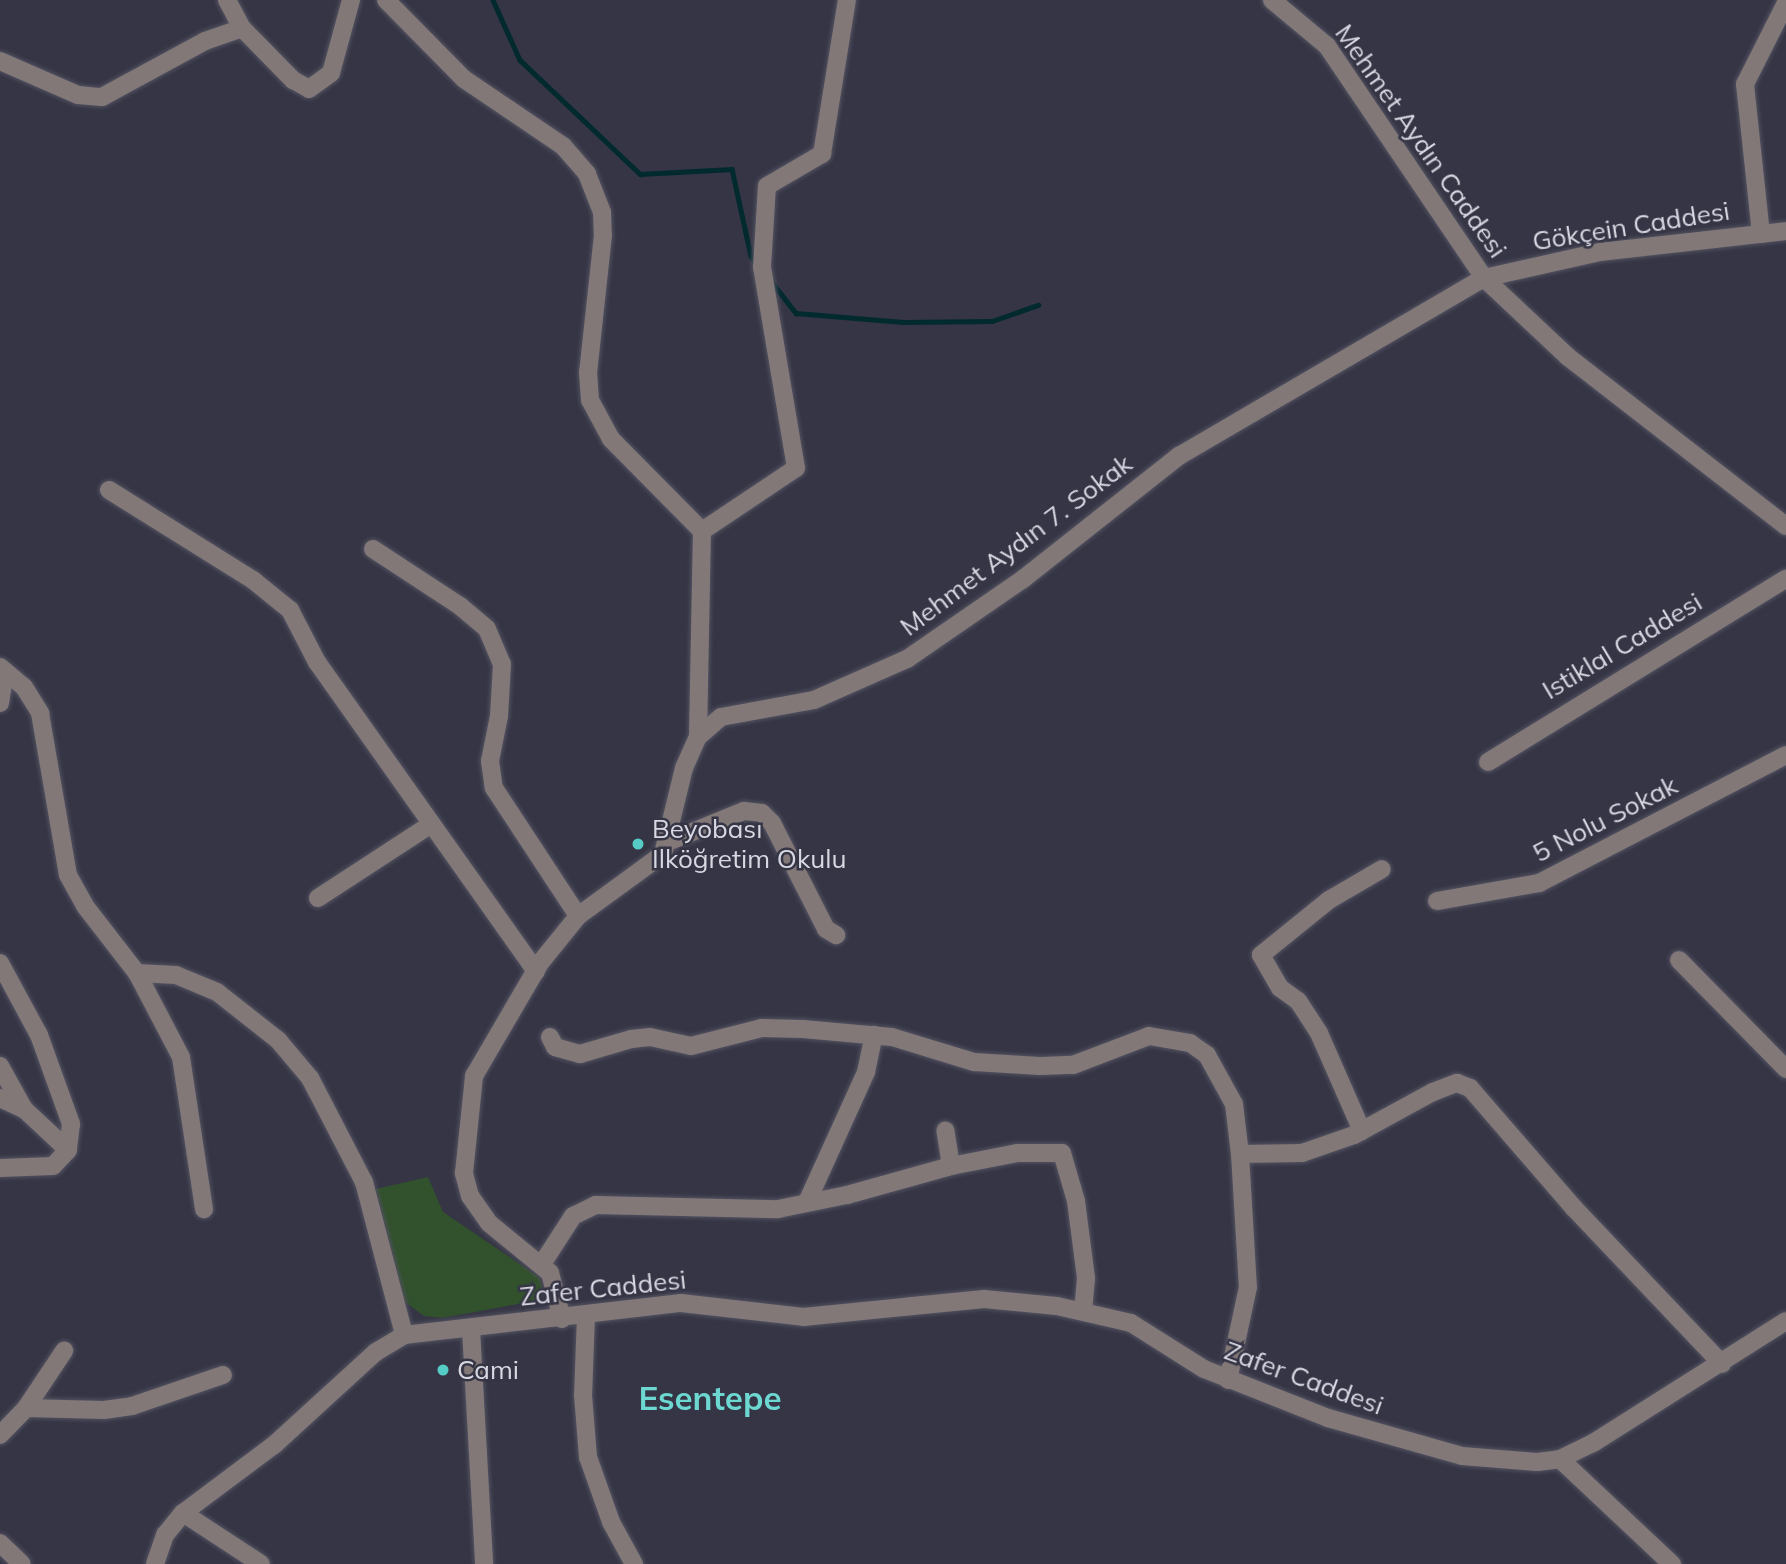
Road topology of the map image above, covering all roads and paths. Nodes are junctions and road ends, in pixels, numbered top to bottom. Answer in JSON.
{"nodes":[{"id":1,"x":227,"y":0,"type":"edge"},
{"id":2,"x":351,"y":0,"type":"edge"},
{"id":3,"x":386,"y":0,"type":"edge"},
{"id":4,"x":847,"y":0,"type":"edge"},
{"id":5,"x":1272,"y":0,"type":"edge"},
{"id":6,"x":1786,"y":3,"type":"edge"},
{"id":7,"x":242,"y":28,"type":"junction"},
{"id":8,"x":0,"y":61,"type":"edge"},
{"id":9,"x":1786,"y":231,"type":"edge"},
{"id":10,"x":1761,"y":233,"type":"junction"},
{"id":11,"x":1484,"y":278,"type":"junction"},
{"id":12,"x":109,"y":489,"type":"dead end"},
{"id":13,"x":1786,"y":526,"type":"edge"},
{"id":14,"x":702,"y":531,"type":"junction"},
{"id":15,"x":373,"y":549,"type":"dead end"},
{"id":16,"x":1786,"y":579,"type":"edge"},
{"id":17,"x":3,"y":669,"type":"edge"},
{"id":18,"x":0,"y":703,"type":"edge"},
{"id":19,"x":698,"y":737,"type":"junction"},
{"id":20,"x":1786,"y":755,"type":"edge"},
{"id":21,"x":1488,"y":762,"type":"dead end"},
{"id":22,"x":430,"y":825,"type":"junction"},
{"id":23,"x":670,"y":841,"type":"junction"},
{"id":24,"x":1382,"y":869,"type":"dead end"},
{"id":25,"x":318,"y":898,"type":"dead end"},
{"id":26,"x":1437,"y":901,"type":"dead end"},
{"id":27,"x":578,"y":916,"type":"junction"},
{"id":28,"x":836,"y":935,"type":"dead end"},
{"id":29,"x":1679,"y":960,"type":"dead end"},
{"id":30,"x":0,"y":963,"type":"edge"},
{"id":31,"x":536,"y":971,"type":"junction"},
{"id":32,"x":137,"y":973,"type":"junction"},
{"id":33,"x":874,"y":1035,"type":"junction"},
{"id":34,"x":550,"y":1037,"type":"dead end"},
{"id":35,"x":0,"y":1066,"type":"edge"},
{"id":36,"x":1786,"y":1069,"type":"edge"},
{"id":37,"x":0,"y":1098,"type":"edge"},
{"id":38,"x":24,"y":1109,"type":"junction"},
{"id":39,"x":945,"y":1130,"type":"dead end"},
{"id":40,"x":1362,"y":1131,"type":"junction"},
{"id":41,"x":68,"y":1150,"type":"junction"},
{"id":42,"x":1240,"y":1154,"type":"junction"},
{"id":43,"x":951,"y":1166,"type":"junction"},
{"id":44,"x":0,"y":1168,"type":"edge"},
{"id":45,"x":808,"y":1200,"type":"junction"},
{"id":46,"x":204,"y":1209,"type":"dead end"},
{"id":47,"x":542,"y":1264,"type":"junction"},
{"id":48,"x":1083,"y":1310,"type":"junction"},
{"id":49,"x":586,"y":1315,"type":"junction"},
{"id":50,"x":562,"y":1319,"type":"junction"},
{"id":51,"x":1786,"y":1321,"type":"edge"},
{"id":52,"x":471,"y":1328,"type":"junction"},
{"id":53,"x":404,"y":1335,"type":"junction"},
{"id":54,"x":64,"y":1350,"type":"dead end"},
{"id":55,"x":1722,"y":1364,"type":"junction"},
{"id":56,"x":223,"y":1375,"type":"dead end"},
{"id":57,"x":1228,"y":1380,"type":"junction"},
{"id":58,"x":26,"y":1408,"type":"junction"},
{"id":59,"x":0,"y":1435,"type":"edge"},
{"id":60,"x":1560,"y":1459,"type":"junction"},
{"id":61,"x":183,"y":1513,"type":"junction"},
{"id":62,"x":0,"y":1543,"type":"edge"},
{"id":63,"x":22,"y":1564,"type":"edge"},
{"id":64,"x":155,"y":1564,"type":"edge"},
{"id":65,"x":261,"y":1564,"type":"edge"},
{"id":66,"x":484,"y":1564,"type":"edge"},
{"id":67,"x":634,"y":1564,"type":"edge"},
{"id":68,"x":1672,"y":1564,"type":"edge"}],
"edges":[{"from":1,"to":7,"type":"street"},
{"from":2,"to":7,"type":"street"},
{"from":3,"to":14,"type":"street"},
{"from":4,"to":14,"type":"street"},
{"from":5,"to":11,"type":"street","name":"Mehmet Aydın Caddesi"},
{"from":6,"to":10,"type":"street"},
{"from":7,"to":8,"type":"street"},
{"from":9,"to":10,"type":"street","name":"Gökçein Caddesi"},
{"from":10,"to":11,"type":"street","name":"Gökçein Caddesi"},
{"from":11,"to":13,"type":"street","name":"Mehmet Aydın Caddesi"},
{"from":11,"to":19,"type":"street","name":"Mehmet Aydın 7. Sokak"},
{"from":12,"to":22,"type":"street"},
{"from":14,"to":19,"type":"street"},
{"from":15,"to":27,"type":"street"},
{"from":16,"to":21,"type":"street","name":"Istiklal Caddesi"},
{"from":17,"to":18,"type":"street"},
{"from":17,"to":32,"type":"street"},
{"from":19,"to":23,"type":"street","name":"Mehmet Aydın 7. Sokak"},
{"from":20,"to":26,"type":"street","name":"5 Nolu Sokak"},
{"from":22,"to":25,"type":"street"},
{"from":22,"to":31,"type":"street"},
{"from":23,"to":27,"type":"street","name":"Mehmet Aydın 7. Sokak"},
{"from":23,"to":28,"type":"street"},
{"from":24,"to":40,"type":"street"},
{"from":27,"to":31,"type":"street","name":"Mehmet Aydın 7. Sokak"},
{"from":29,"to":36,"type":"street"},
{"from":30,"to":41,"type":"street"},
{"from":31,"to":47,"type":"street","name":"Mehmet Aydın 7. Sokak"},
{"from":32,"to":46,"type":"street"},
{"from":32,"to":53,"type":"street"},
{"from":33,"to":34,"type":"street"},
{"from":33,"to":42,"type":"street"},
{"from":33,"to":45,"type":"street"},
{"from":35,"to":38,"type":"street"},
{"from":37,"to":38,"type":"street"},
{"from":38,"to":41,"type":"street"},
{"from":39,"to":43,"type":"street"},
{"from":40,"to":42,"type":"street"},
{"from":40,"to":55,"type":"street"},
{"from":41,"to":44,"type":"street"},
{"from":42,"to":57,"type":"street"},
{"from":43,"to":45,"type":"street"},
{"from":43,"to":48,"type":"street"},
{"from":45,"to":47,"type":"street"},
{"from":47,"to":50,"type":"street","name":"Mehmet Aydın 7. Sokak"},
{"from":48,"to":49,"type":"street","name":"Zafer Caddesi"},
{"from":48,"to":57,"type":"street","name":"Zafer Caddesi"},
{"from":49,"to":50,"type":"street","name":"Zafer Caddesi"},
{"from":49,"to":67,"type":"street"},
{"from":50,"to":52,"type":"street","name":"Zafer Caddesi"},
{"from":51,"to":55,"type":"street","name":"Zafer Caddesi"},
{"from":52,"to":53,"type":"street","name":"Zafer Caddesi"},
{"from":52,"to":66,"type":"street"},
{"from":53,"to":61,"type":"street"},
{"from":54,"to":58,"type":"street"},
{"from":55,"to":60,"type":"street","name":"Zafer Caddesi"},
{"from":56,"to":58,"type":"street"},
{"from":57,"to":60,"type":"street","name":"Zafer Caddesi"},
{"from":58,"to":59,"type":"street"},
{"from":60,"to":68,"type":"street"},
{"from":61,"to":64,"type":"street"},
{"from":61,"to":65,"type":"street"},
{"from":62,"to":63,"type":"street"}]}
